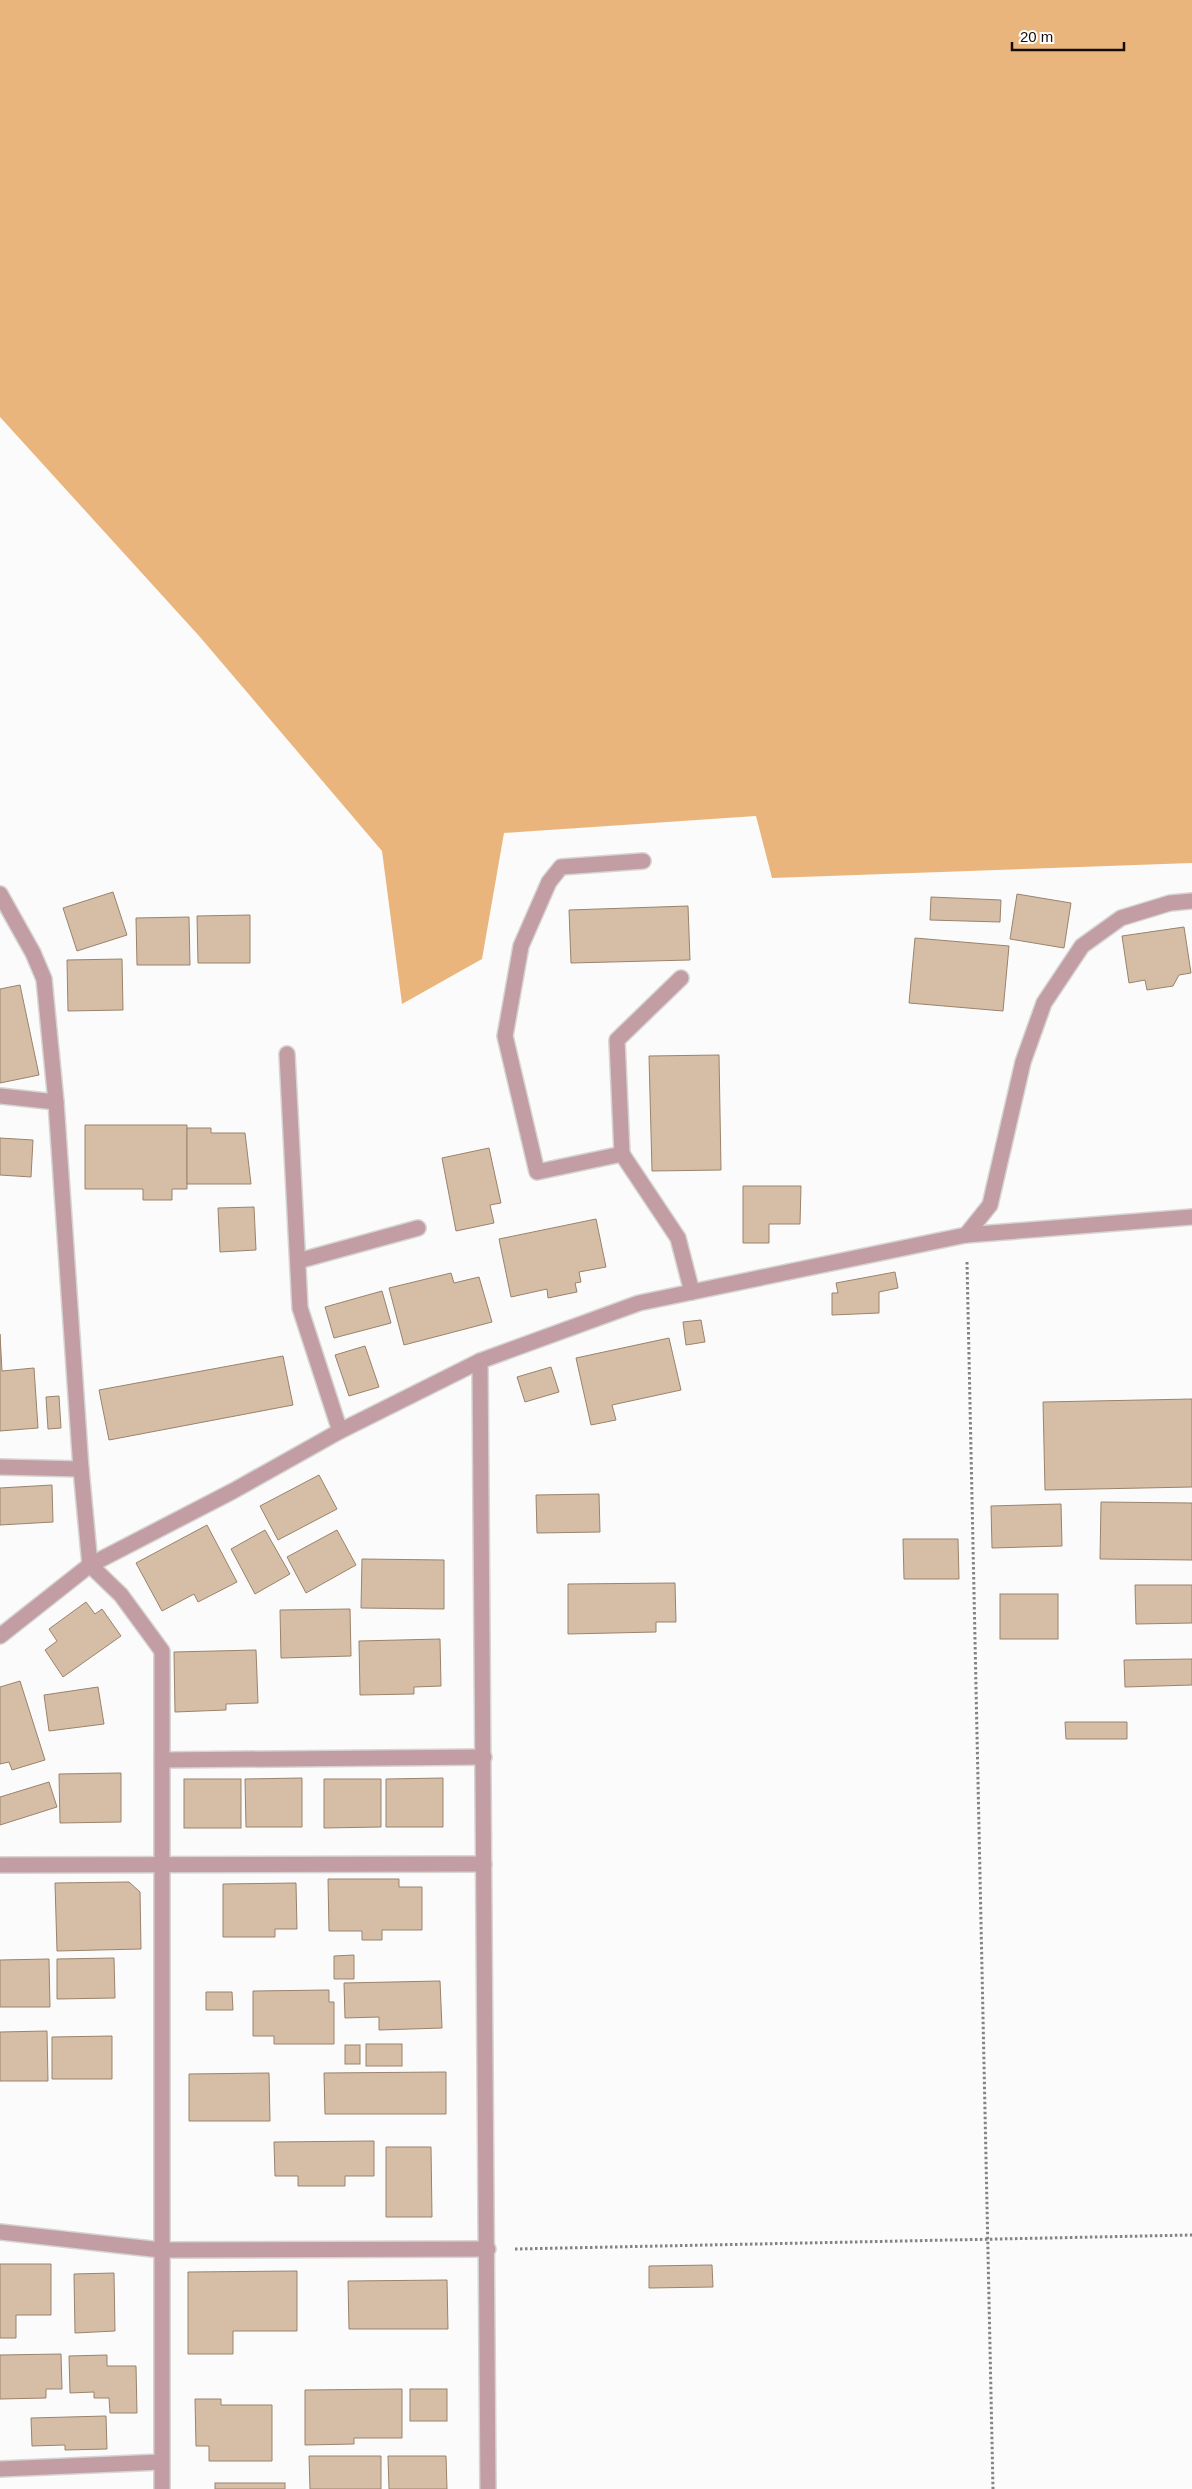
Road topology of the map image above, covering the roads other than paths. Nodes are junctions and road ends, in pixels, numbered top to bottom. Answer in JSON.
{"nodes":[{"id":1,"x":643,"y":861,"type":"dead end"},
{"id":2,"x":0,"y":894,"type":"edge"},
{"id":3,"x":1192,"y":901,"type":"edge"},
{"id":4,"x":681,"y":978,"type":"dead end"},
{"id":5,"x":287,"y":1054,"type":"dead end"},
{"id":6,"x":0,"y":1096,"type":"edge"},
{"id":7,"x":56,"y":1102,"type":"junction"},
{"id":8,"x":622,"y":1154,"type":"junction"},
{"id":9,"x":1192,"y":1217,"type":"edge"},
{"id":10,"x":418,"y":1228,"type":"dead end"},
{"id":11,"x":966,"y":1235,"type":"junction"},
{"id":12,"x":298,"y":1261,"type":"junction"},
{"id":13,"x":692,"y":1292,"type":"junction"},
{"id":14,"x":480,"y":1361,"type":"junction"},
{"id":15,"x":340,"y":1431,"type":"junction"},
{"id":16,"x":0,"y":1467,"type":"edge"},
{"id":17,"x":80,"y":1469,"type":"junction"},
{"id":18,"x":90,"y":1565,"type":"junction"},
{"id":19,"x":0,"y":1636,"type":"edge"},
{"id":20,"x":484,"y":1757,"type":"junction"},
{"id":21,"x":162,"y":1760,"type":"junction"},
{"id":22,"x":484,"y":1864,"type":"junction"},
{"id":23,"x":0,"y":1865,"type":"edge"},
{"id":24,"x":162,"y":1865,"type":"junction"},
{"id":25,"x":0,"y":2232,"type":"edge"},
{"id":26,"x":488,"y":2249,"type":"junction"},
{"id":27,"x":161,"y":2250,"type":"junction"},
{"id":28,"x":161,"y":2462,"type":"junction"},
{"id":29,"x":0,"y":2469,"type":"edge"},
{"id":30,"x":162,"y":2489,"type":"edge"},
{"id":31,"x":488,"y":2489,"type":"edge"}],
"edges":[{"from":1,"to":8,"type":"street"},
{"from":2,"to":7,"type":"street"},
{"from":3,"to":11,"type":"street"},
{"from":4,"to":8,"type":"street"},
{"from":5,"to":12,"type":"street"},
{"from":6,"to":7,"type":"street"},
{"from":7,"to":17,"type":"street"},
{"from":8,"to":13,"type":"street"},
{"from":9,"to":11,"type":"street"},
{"from":10,"to":12,"type":"street"},
{"from":11,"to":13,"type":"street"},
{"from":12,"to":15,"type":"street"},
{"from":13,"to":14,"type":"street"},
{"from":14,"to":15,"type":"street"},
{"from":14,"to":20,"type":"street"},
{"from":15,"to":18,"type":"street"},
{"from":16,"to":17,"type":"street"},
{"from":17,"to":18,"type":"street"},
{"from":18,"to":19,"type":"street"},
{"from":18,"to":21,"type":"street"},
{"from":20,"to":21,"type":"street"},
{"from":20,"to":22,"type":"street"},
{"from":21,"to":24,"type":"street"},
{"from":22,"to":24,"type":"street"},
{"from":22,"to":26,"type":"street"},
{"from":23,"to":24,"type":"street"},
{"from":24,"to":27,"type":"street"},
{"from":25,"to":27,"type":"street"},
{"from":26,"to":27,"type":"street"},
{"from":26,"to":31,"type":"street"},
{"from":27,"to":28,"type":"street"},
{"from":28,"to":29,"type":"street"},
{"from":28,"to":30,"type":"street"}]}
